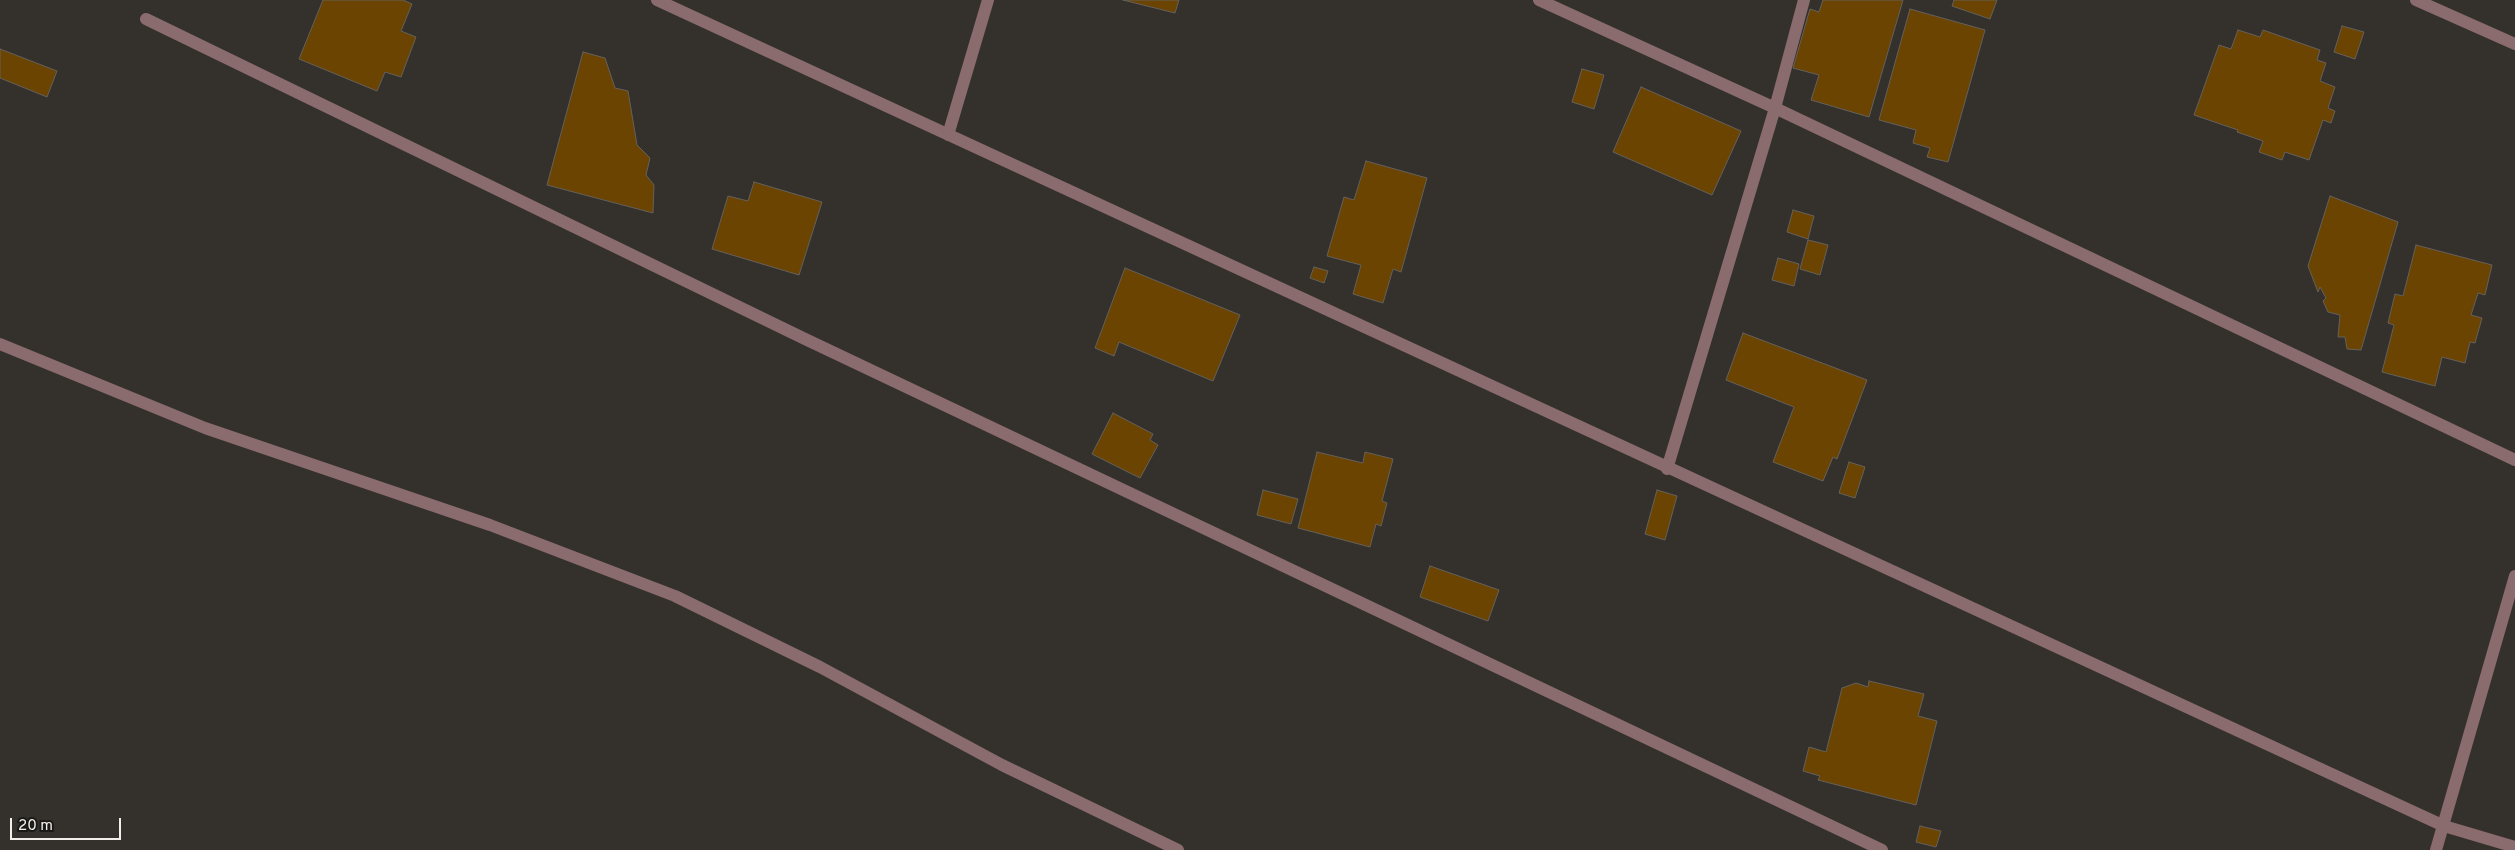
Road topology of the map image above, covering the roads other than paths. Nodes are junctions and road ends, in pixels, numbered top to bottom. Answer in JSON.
{"nodes":[{"id":1,"x":657,"y":0,"type":"edge"},
{"id":2,"x":988,"y":0,"type":"edge"},
{"id":3,"x":1538,"y":0,"type":"edge"},
{"id":4,"x":1804,"y":0,"type":"edge"},
{"id":5,"x":2416,"y":0,"type":"edge"},
{"id":6,"x":146,"y":19,"type":"dead end"},
{"id":7,"x":2515,"y":44,"type":"edge"},
{"id":8,"x":1775,"y":108,"type":"junction"},
{"id":9,"x":948,"y":135,"type":"junction"},
{"id":10,"x":0,"y":344,"type":"edge"},
{"id":11,"x":2515,"y":460,"type":"edge"},
{"id":12,"x":1667,"y":469,"type":"junction"},
{"id":13,"x":2515,"y":576,"type":"edge"},
{"id":14,"x":2444,"y":826,"type":"junction"},
{"id":15,"x":2515,"y":847,"type":"edge"},
{"id":16,"x":1178,"y":850,"type":"edge"},
{"id":17,"x":1882,"y":850,"type":"edge"},
{"id":18,"x":2436,"y":850,"type":"edge"}],
"edges":[{"from":1,"to":9,"type":"street"},
{"from":2,"to":9,"type":"street"},
{"from":3,"to":8,"type":"street"},
{"from":4,"to":8,"type":"street"},
{"from":5,"to":7,"type":"street"},
{"from":6,"to":17,"type":"street"},
{"from":8,"to":11,"type":"street"},
{"from":8,"to":12,"type":"street"},
{"from":9,"to":12,"type":"street"},
{"from":10,"to":16,"type":"street"},
{"from":12,"to":14,"type":"street"},
{"from":13,"to":14,"type":"street"},
{"from":14,"to":15,"type":"street"},
{"from":14,"to":18,"type":"street"}]}
